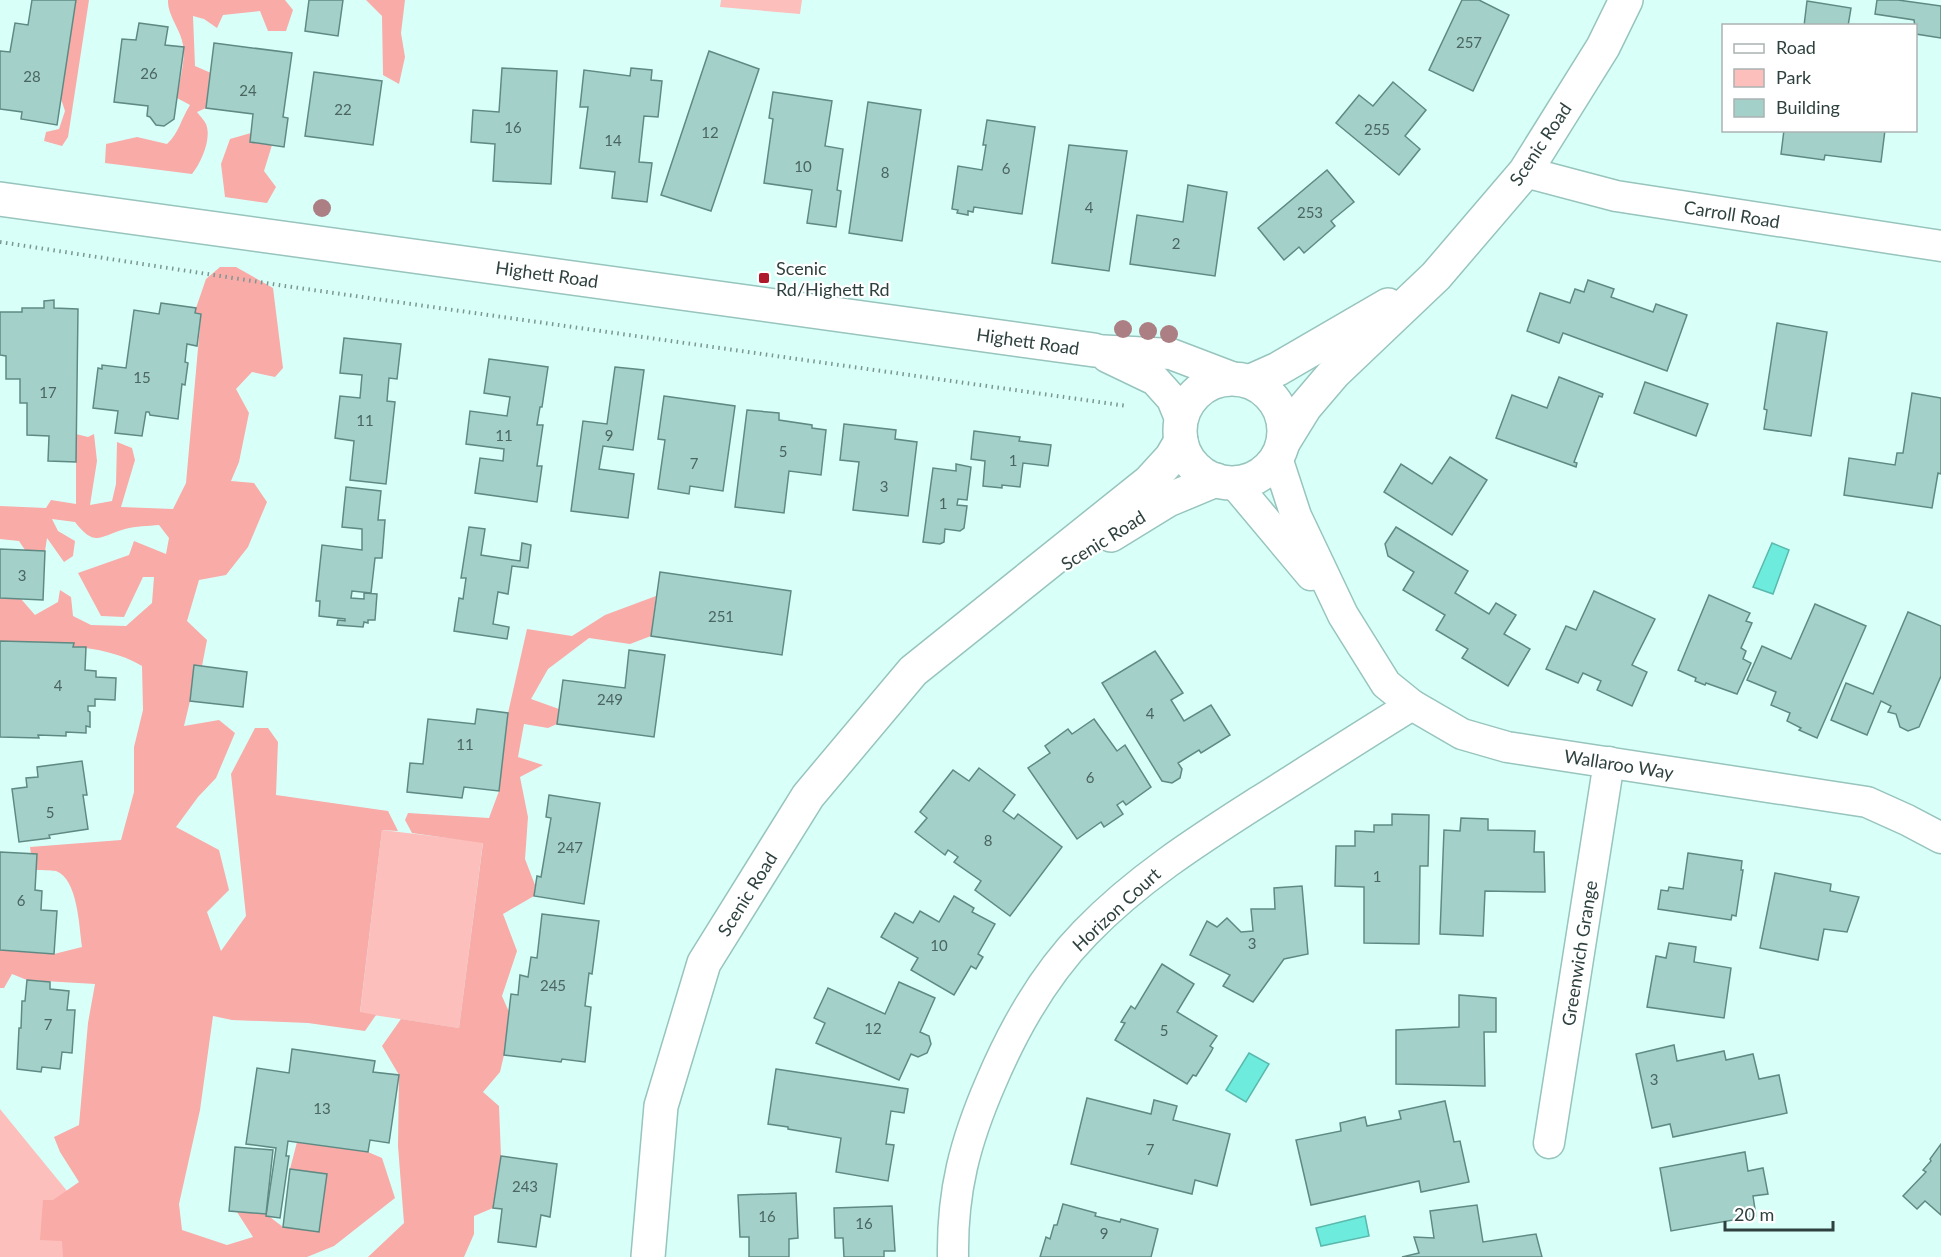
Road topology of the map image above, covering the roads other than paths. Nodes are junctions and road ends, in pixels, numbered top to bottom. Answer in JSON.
{"nodes":[{"id":1,"x":1626,"y":0,"type":"edge"},
{"id":2,"x":1525,"y":172,"type":"junction"},
{"id":3,"x":0,"y":199,"type":"edge"},
{"id":4,"x":1941,"y":246,"type":"edge"},
{"id":5,"x":1436,"y":276,"type":"junction"},
{"id":6,"x":1094,"y":350,"type":"junction"},
{"id":7,"x":1242,"y":380,"type":"junction"},
{"id":8,"x":1181,"y":431,"type":"junction"},
{"id":9,"x":1281,"y":449,"type":"junction"},
{"id":10,"x":1225,"y":482,"type":"junction"},
{"id":11,"x":995,"y":607,"type":"junction"},
{"id":12,"x":1343,"y":615,"type":"junction"},
{"id":13,"x":1412,"y":705,"type":"junction"},
{"id":14,"x":1609,"y":762,"type":"junction"},
{"id":15,"x":1941,"y":838,"type":"edge"},
{"id":16,"x":1549,"y":1143,"type":"dead end"},
{"id":17,"x":648,"y":1257,"type":"edge"},
{"id":18,"x":953,"y":1257,"type":"edge"}],
"edges":[{"from":1,"to":2,"type":"main road","name":"Scenic Road"},
{"from":2,"to":4,"type":"street","name":"Carroll Road"},
{"from":2,"to":5,"type":"main road","name":"Scenic Road"},
{"from":3,"to":6,"type":"main road","name":"Highett Road"},
{"from":5,"to":7,"type":"main road","name":"Scenic Road"},
{"from":5,"to":9,"type":"main road","name":"Scenic Road"},
{"from":6,"to":7,"type":"street","name":"Highett Road"},
{"from":6,"to":8,"type":"street","name":"Highett Road"},
{"from":7,"to":8,"type":"main road"},
{"from":7,"to":9,"type":"main road"},
{"from":8,"to":10,"type":"main road"},
{"from":8,"to":11,"type":"main road","name":"Scenic Road"},
{"from":9,"to":10,"type":"main road"},
{"from":9,"to":12,"type":"street","name":"Wallaroo Way"},
{"from":10,"to":11,"type":"main road","name":"Scenic Road"},
{"from":10,"to":12,"type":"street","name":"Wallaroo Way"},
{"from":11,"to":17,"type":"main road","name":"Scenic Road"},
{"from":12,"to":13,"type":"street","name":"Wallaroo Way"},
{"from":13,"to":14,"type":"street","name":"Wallaroo Way"},
{"from":13,"to":18,"type":"street","name":"Horizon Court"},
{"from":14,"to":15,"type":"street","name":"Wallaroo Way"},
{"from":14,"to":16,"type":"street","name":"Greenwich Grange"}]}
